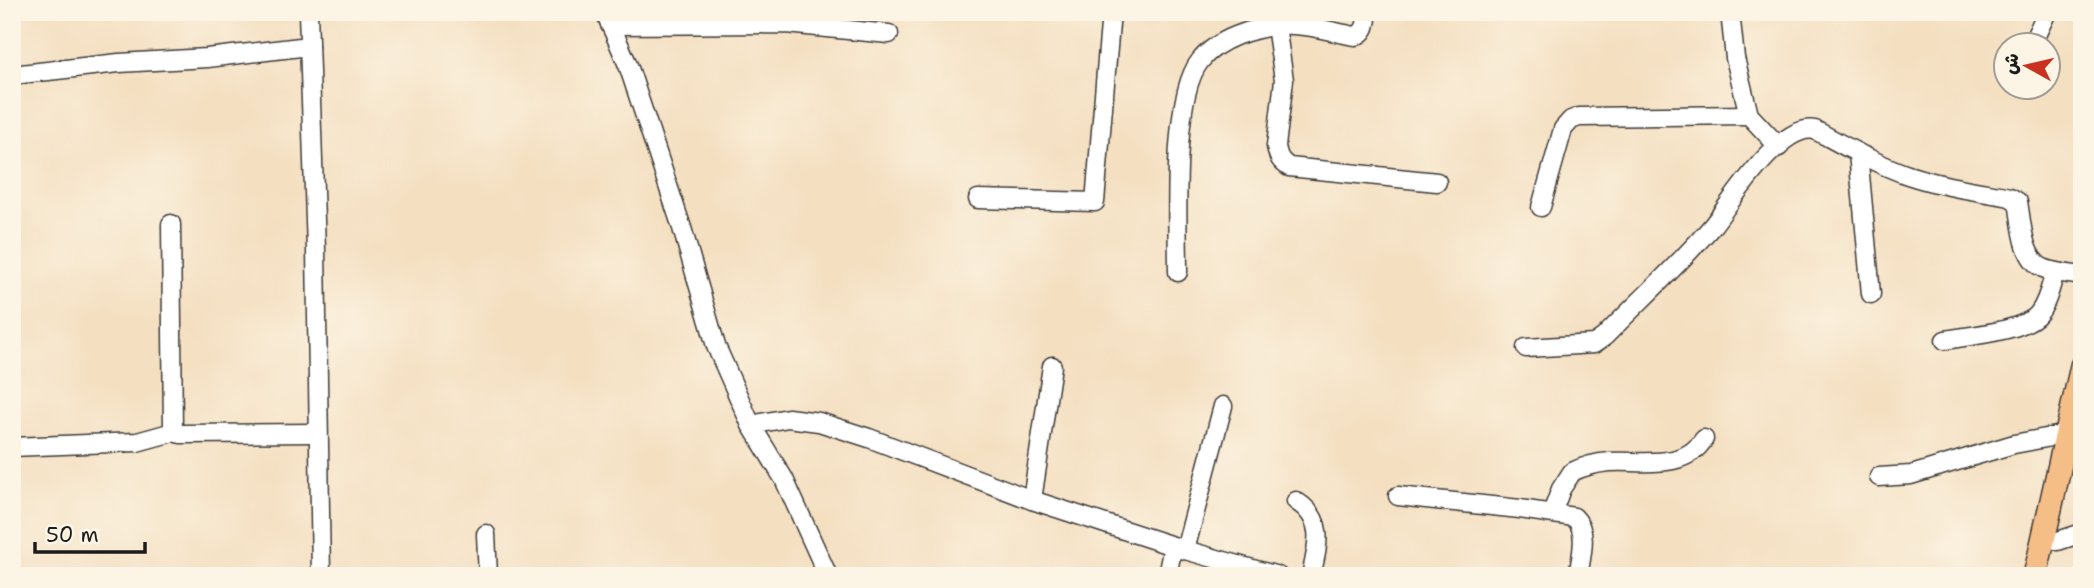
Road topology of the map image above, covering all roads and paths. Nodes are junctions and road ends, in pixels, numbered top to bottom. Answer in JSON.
{"nodes":[{"id":1,"x":308,"y":12,"type":"edge"},
{"id":2,"x":1111,"y":12,"type":"edge"},
{"id":3,"x":1368,"y":12,"type":"edge"},
{"id":4,"x":1730,"y":12,"type":"edge"},
{"id":5,"x":2047,"y":12,"type":"edge"},
{"id":6,"x":607,"y":18,"type":"edge"},
{"id":7,"x":1275,"y":19,"type":"edge"},
{"id":8,"x":2038,"y":32,"type":"edge"},
{"id":9,"x":889,"y":34,"type":"dead end"},
{"id":10,"x":309,"y":46,"type":"junction"},
{"id":11,"x":12,"y":75,"type":"edge"},
{"id":12,"x":1749,"y":115,"type":"junction"},
{"id":13,"x":1779,"y":147,"type":"junction"},
{"id":14,"x":1858,"y":153,"type":"junction"},
{"id":15,"x":1437,"y":183,"type":"dead end"},
{"id":16,"x":978,"y":199,"type":"dead end"},
{"id":17,"x":1541,"y":207,"type":"dead end"},
{"id":18,"x":171,"y":224,"type":"dead end"},
{"id":19,"x":1178,"y":272,"type":"dead end"},
{"id":20,"x":2056,"y":272,"type":"junction"},
{"id":21,"x":2082,"y":276,"type":"edge"},
{"id":22,"x":1871,"y":294,"type":"dead end"},
{"id":23,"x":1945,"y":340,"type":"dead end"},
{"id":24,"x":1525,"y":348,"type":"dead end"},
{"id":25,"x":1052,"y":366,"type":"dead end"},
{"id":26,"x":2082,"y":366,"type":"edge"},
{"id":27,"x":1223,"y":406,"type":"dead end"},
{"id":28,"x":751,"y":425,"type":"junction"},
{"id":29,"x":173,"y":432,"type":"junction"},
{"id":30,"x":318,"y":433,"type":"junction"},
{"id":31,"x":2075,"y":433,"type":"edge"},
{"id":32,"x":1704,"y":439,"type":"dead end"},
{"id":33,"x":12,"y":447,"type":"edge"},
{"id":34,"x":1879,"y":477,"type":"dead end"},
{"id":35,"x":1398,"y":496,"type":"dead end"},
{"id":36,"x":1032,"y":500,"type":"junction"},
{"id":37,"x":1296,"y":501,"type":"dead end"},
{"id":38,"x":1552,"y":513,"type":"junction"},
{"id":39,"x":2082,"y":533,"type":"edge"},
{"id":40,"x":486,"y":534,"type":"dead end"},
{"id":41,"x":2058,"y":541,"type":"junction"},
{"id":42,"x":1179,"y":548,"type":"junction"},
{"id":43,"x":321,"y":576,"type":"edge"},
{"id":44,"x":488,"y":576,"type":"edge"},
{"id":45,"x":828,"y":576,"type":"edge"},
{"id":46,"x":1167,"y":576,"type":"edge"},
{"id":47,"x":1278,"y":576,"type":"edge"},
{"id":48,"x":1311,"y":576,"type":"edge"},
{"id":49,"x":1578,"y":576,"type":"edge"},
{"id":50,"x":2035,"y":576,"type":"edge"},
{"id":51,"x":2051,"y":576,"type":"edge"}],
"edges":[{"from":1,"to":10,"type":"street"},
{"from":2,"to":16,"type":"street"},
{"from":3,"to":7,"type":"street"},
{"from":4,"to":12,"type":"street"},
{"from":5,"to":8,"type":"street"},
{"from":6,"to":9,"type":"street"},
{"from":6,"to":28,"type":"street"},
{"from":7,"to":15,"type":"street"},
{"from":7,"to":19,"type":"street"},
{"from":10,"to":11,"type":"street"},
{"from":10,"to":30,"type":"street"},
{"from":12,"to":13,"type":"street"},
{"from":12,"to":17,"type":"street"},
{"from":13,"to":14,"type":"street"},
{"from":13,"to":24,"type":"street"},
{"from":14,"to":20,"type":"street"},
{"from":14,"to":22,"type":"street"},
{"from":18,"to":29,"type":"street"},
{"from":20,"to":21,"type":"street"},
{"from":20,"to":23,"type":"street"},
{"from":25,"to":36,"type":"street"},
{"from":26,"to":31,"type":"main road"},
{"from":27,"to":42,"type":"street"},
{"from":28,"to":36,"type":"street"},
{"from":28,"to":45,"type":"street"},
{"from":29,"to":30,"type":"street"},
{"from":29,"to":33,"type":"street"},
{"from":30,"to":43,"type":"street"},
{"from":31,"to":34,"type":"street"},
{"from":31,"to":41,"type":"main road"},
{"from":31,"to":50,"type":"main road"},
{"from":32,"to":38,"type":"street"},
{"from":35,"to":38,"type":"street"},
{"from":36,"to":42,"type":"street"},
{"from":37,"to":48,"type":"street"},
{"from":38,"to":49,"type":"street"},
{"from":39,"to":41,"type":"street"},
{"from":40,"to":44,"type":"street"},
{"from":41,"to":51,"type":"main road"},
{"from":42,"to":46,"type":"street"},
{"from":42,"to":47,"type":"street"}]}
